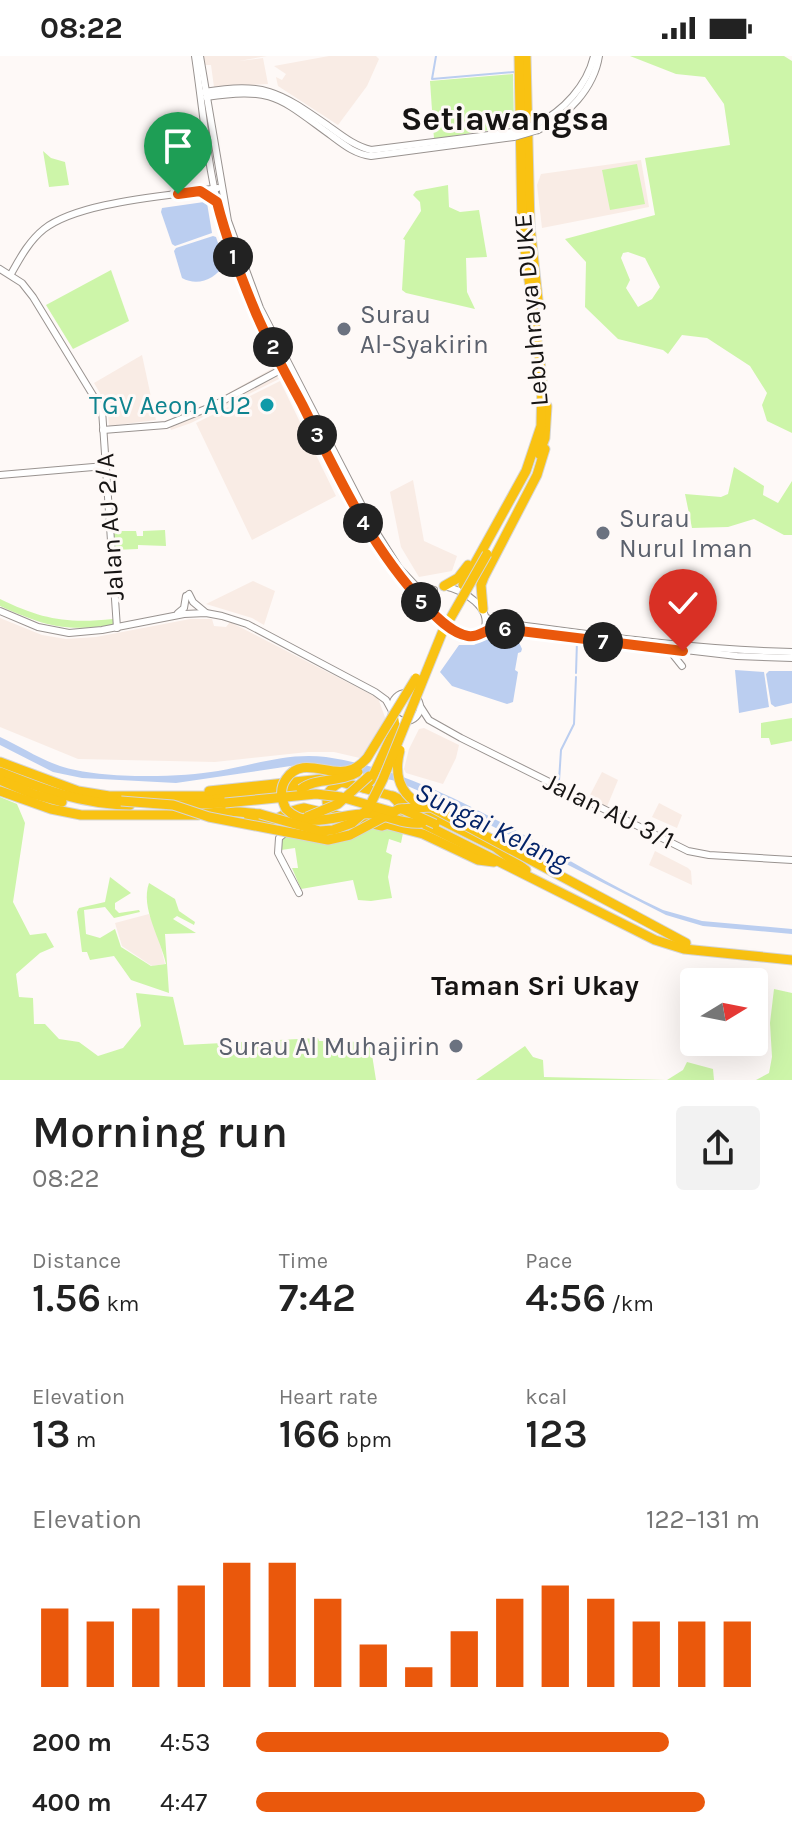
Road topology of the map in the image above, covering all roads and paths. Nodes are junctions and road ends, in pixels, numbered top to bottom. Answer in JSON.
{"nodes":[{"id":1,"x":197,"y":56,"type":"edge"},
{"id":2,"x":519,"y":56,"type":"edge"},
{"id":3,"x":526,"y":56,"type":"edge"},
{"id":4,"x":596,"y":56,"type":"edge"},
{"id":5,"x":203,"y":95,"type":"junction"},
{"id":6,"x":213,"y":178,"type":"junction"},
{"id":7,"x":218,"y":188,"type":"junction"},
{"id":8,"x":200,"y":191,"type":"junction"},
{"id":9,"x":217,"y":202,"type":"junction"},
{"id":10,"x":0,"y":269,"type":"edge"},
{"id":11,"x":11,"y":274,"type":"junction"},
{"id":12,"x":279,"y":359,"type":"junction"},
{"id":13,"x":286,"y":367,"type":"junction"},
{"id":14,"x":271,"y":375,"type":"junction"},
{"id":15,"x":542,"y":377,"type":"junction"},
{"id":16,"x":290,"y":381,"type":"junction"},
{"id":17,"x":103,"y":430,"type":"junction"},
{"id":18,"x":545,"y":438,"type":"junction"},
{"id":19,"x":105,"y":466,"type":"junction"},
{"id":20,"x":0,"y":475,"type":"edge"},
{"id":21,"x":444,"y":586,"type":"junction"},
{"id":22,"x":434,"y":590,"type":"junction"},
{"id":23,"x":427,"y":607,"type":"junction"},
{"id":24,"x":0,"y":611,"type":"edge"},
{"id":25,"x":206,"y":613,"type":"junction"},
{"id":26,"x":485,"y":613,"type":"junction"},
{"id":27,"x":171,"y":616,"type":"junction"},
{"id":28,"x":117,"y":628,"type":"junction"},
{"id":29,"x":484,"y":630,"type":"junction"},
{"id":30,"x":664,"y":648,"type":"junction"},
{"id":31,"x":697,"y":652,"type":"junction"},
{"id":32,"x":792,"y":652,"type":"edge"},
{"id":33,"x":431,"y":657,"type":"junction"},
{"id":34,"x":792,"y":658,"type":"edge"},
{"id":35,"x":416,"y":678,"type":"junction"},
{"id":36,"x":375,"y":692,"type":"junction"},
{"id":37,"x":399,"y":695,"type":"junction"},
{"id":38,"x":420,"y":706,"type":"junction"},
{"id":39,"x":392,"y":716,"type":"junction"},
{"id":40,"x":410,"y":722,"type":"junction"},
{"id":41,"x":436,"y":724,"type":"junction"},
{"id":42,"x":383,"y":761,"type":"junction"},
{"id":43,"x":0,"y":762,"type":"edge"},
{"id":44,"x":0,"y":771,"type":"edge"},
{"id":45,"x":310,"y":779,"type":"junction"},
{"id":46,"x":0,"y":780,"type":"edge"},
{"id":47,"x":341,"y":782,"type":"junction"},
{"id":48,"x":376,"y":785,"type":"junction"},
{"id":49,"x":301,"y":789,"type":"junction"},
{"id":50,"x":0,"y":791,"type":"edge"},
{"id":51,"x":33,"y":794,"type":"junction"},
{"id":52,"x":392,"y":796,"type":"junction"},
{"id":53,"x":182,"y":797,"type":"junction"},
{"id":54,"x":225,"y":800,"type":"junction"},
{"id":55,"x":101,"y":805,"type":"junction"},
{"id":56,"x":304,"y":808,"type":"junction"},
{"id":57,"x":423,"y":808,"type":"junction"},
{"id":58,"x":330,"y":813,"type":"junction"},
{"id":59,"x":187,"y":815,"type":"junction"},
{"id":60,"x":95,"y":816,"type":"junction"},
{"id":61,"x":351,"y":818,"type":"junction"},
{"id":62,"x":437,"y":821,"type":"junction"},
{"id":63,"x":231,"y":822,"type":"junction"},
{"id":64,"x":389,"y":825,"type":"junction"},
{"id":65,"x":422,"y":829,"type":"junction"},
{"id":66,"x":314,"y":830,"type":"junction"},
{"id":67,"x":792,"y":860,"type":"edge"},
{"id":68,"x":299,"y":893,"type":"dead end"},
{"id":69,"x":686,"y":943,"type":"junction"},
{"id":70,"x":792,"y":957,"type":"edge"}],
"edges":[{"from":1,"to":5,"type":"main road"},
{"from":2,"to":15,"type":"highway","name":"Lebuhraya DUKE"},
{"from":3,"to":18,"type":"highway","name":"Lebuhraya DUKE"},
{"from":4,"to":5,"type":"main road","bridge":true},
{"from":5,"to":6,"type":"main road"},
{"from":5,"to":7,"type":"main road"},
{"from":6,"to":7,"type":"main road"},
{"from":6,"to":8,"type":"main road"},
{"from":7,"to":8,"type":"main road"},
{"from":7,"to":9,"type":"main road"},
{"from":7,"to":13,"type":"main road"},
{"from":8,"to":9,"type":"main road"},
{"from":8,"to":11,"type":"main road"},
{"from":9,"to":12,"type":"main road"},
{"from":10,"to":11,"type":"main road","name":"Jalan AU 2/A"},
{"from":11,"to":17,"type":"main road","name":"Jalan AU 2/A"},
{"from":12,"to":13,"type":"main road"},
{"from":12,"to":14,"type":"main road"},
{"from":13,"to":14,"type":"main road"},
{"from":13,"to":16,"type":"main road"},
{"from":13,"to":22,"type":"main road"},
{"from":14,"to":16,"type":"main road"},
{"from":14,"to":17,"type":"main road"},
{"from":15,"to":21,"type":"highway"},
{"from":15,"to":35,"type":"highway","name":"Lebuhraya DUKE","bridge":true},
{"from":16,"to":23,"type":"main road"},
{"from":17,"to":19,"type":"main road","name":"Jalan AU 2/A"},
{"from":18,"to":26,"type":"highway"},
{"from":18,"to":33,"type":"highway","name":"Lebuhraya DUKE","bridge":true},
{"from":19,"to":20,"type":"main road"},
{"from":19,"to":28,"type":"main road","name":"Jalan AU 2/A"},
{"from":21,"to":22,"type":"main road"},
{"from":21,"to":26,"type":"main road"},
{"from":22,"to":23,"type":"main road"},
{"from":23,"to":29,"type":"main road"},
{"from":24,"to":28,"type":"main road"},
{"from":25,"to":27,"type":"main road"},
{"from":25,"to":27,"type":"main road"},
{"from":25,"to":36,"type":"main road"},
{"from":26,"to":29,"type":"main road"},
{"from":26,"to":32,"type":"main road"},
{"from":27,"to":28,"type":"main road"},
{"from":29,"to":30,"type":"main road"},
{"from":30,"to":31,"type":"main road"},
{"from":30,"to":31,"type":"main road"},
{"from":31,"to":34,"type":"main road"},
{"from":33,"to":57,"type":"highway","bridge":true},
{"from":33,"to":59,"type":"highway","bridge":true},
{"from":35,"to":39,"type":"highway","bridge":true},
{"from":35,"to":63,"type":"highway","bridge":true},
{"from":36,"to":37,"type":"main road"},
{"from":36,"to":39,"type":"main road"},
{"from":37,"to":38,"type":"main road"},
{"from":37,"to":39,"type":"main road"},
{"from":38,"to":40,"type":"main road"},
{"from":38,"to":41,"type":"main road","name":"Jalan AU 3/1"},
{"from":39,"to":40,"type":"main road"},
{"from":39,"to":42,"type":"highway"},
{"from":39,"to":49,"type":"highway","bridge":true},
{"from":39,"to":65,"type":"highway","bridge":true},
{"from":40,"to":41,"type":"main road","name":"Jalan AU 3/1"},
{"from":40,"to":42,"type":"highway"},
{"from":41,"to":67,"type":"main road","name":"Jalan AU 3/1"},
{"from":42,"to":48,"type":"highway","bridge":true},
{"from":43,"to":53,"type":"highway"},
{"from":44,"to":55,"type":"highway"},
{"from":44,"to":63,"type":"highway","bridge":true},
{"from":45,"to":47,"type":"highway"},
{"from":45,"to":53,"type":"highway"},
{"from":45,"to":56,"type":"highway"},
{"from":46,"to":51,"type":"highway"},
{"from":47,"to":48,"type":"highway"},
{"from":47,"to":58,"type":"highway"},
{"from":48,"to":52,"type":"highway"},
{"from":49,"to":54,"type":"highway"},
{"from":49,"to":62,"type":"highway","bridge":true},
{"from":50,"to":60,"type":"highway"},
{"from":51,"to":55,"type":"highway"},
{"from":51,"to":60,"type":"highway"},
{"from":52,"to":57,"type":"highway"},
{"from":52,"to":64,"type":"highway"},
{"from":53,"to":54,"type":"highway"},
{"from":54,"to":55,"type":"highway"},
{"from":54,"to":65,"type":"highway","bridge":true},
{"from":56,"to":58,"type":"highway"},
{"from":56,"to":59,"type":"highway"},
{"from":57,"to":62,"type":"highway"},
{"from":57,"to":65,"type":"highway"},
{"from":58,"to":61,"type":"highway"},
{"from":58,"to":66,"type":"main road"},
{"from":59,"to":60,"type":"highway"},
{"from":61,"to":64,"type":"highway"},
{"from":61,"to":66,"type":"main road"},
{"from":62,"to":69,"type":"highway"},
{"from":63,"to":69,"type":"highway","bridge":true},
{"from":64,"to":65,"type":"highway"},
{"from":65,"to":70,"type":"highway"},
{"from":66,"to":68,"type":"main road"},
{"from":69,"to":70,"type":"highway"}]}
